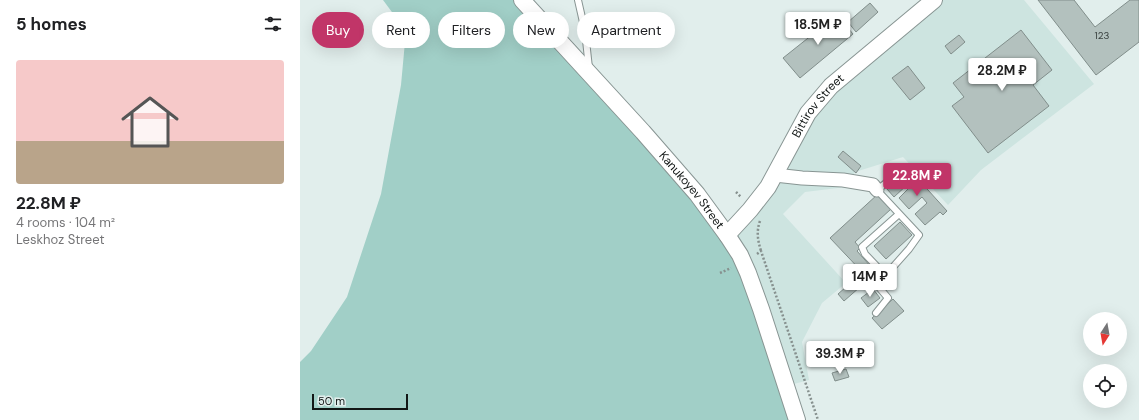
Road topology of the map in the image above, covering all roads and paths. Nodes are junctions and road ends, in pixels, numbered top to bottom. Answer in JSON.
{"nodes":[{"id":1,"x":522,"y":0,"type":"edge"},
{"id":2,"x":578,"y":0,"type":"edge"},
{"id":3,"x":934,"y":0,"type":"edge"},
{"id":4,"x":591,"y":77,"type":"junction"},
{"id":5,"x":900,"y":172,"type":"dead end"},
{"id":6,"x":775,"y":175,"type":"junction"},
{"id":7,"x":877,"y":190,"type":"junction"},
{"id":8,"x":736,"y":192,"type":"dead end"},
{"id":9,"x":741,"y":197,"type":"dead end"},
{"id":10,"x":900,"y":214,"type":"junction"},
{"id":11,"x":757,"y":216,"type":"dead end"},
{"id":12,"x":727,"y":235,"type":"junction"},
{"id":13,"x":761,"y":252,"type":"junction"},
{"id":14,"x":757,"y":254,"type":"dead end"},
{"id":15,"x":731,"y":267,"type":"dead end"},
{"id":16,"x":720,"y":273,"type":"dead end"},
{"id":17,"x":886,"y":276,"type":"junction"},
{"id":18,"x":876,"y":312,"type":"dead end"},
{"id":19,"x":797,"y":420,"type":"edge"},
{"id":20,"x":818,"y":420,"type":"edge"}],
"edges":[{"from":1,"to":4,"type":"street","name":"Kanukoyev Street"},
{"from":2,"to":4,"type":"lane"},
{"from":3,"to":6,"type":"street","name":"Bittirov Street"},
{"from":4,"to":12,"type":"street","name":"Kanukoyev Street"},
{"from":5,"to":7,"type":"lane"},
{"from":6,"to":7,"type":"street"},
{"from":6,"to":12,"type":"street","name":"Bittirov Street"},
{"from":7,"to":10,"type":"lane"},
{"from":8,"to":9,"type":"path"},
{"from":10,"to":17,"type":"lane"},
{"from":10,"to":17,"type":"lane"},
{"from":11,"to":13,"type":"path"},
{"from":12,"to":19,"type":"street","name":"Kanukoyev Street"},
{"from":13,"to":14,"type":"path"},
{"from":13,"to":20,"type":"path"},
{"from":15,"to":16,"type":"path"},
{"from":17,"to":18,"type":"lane"}]}
